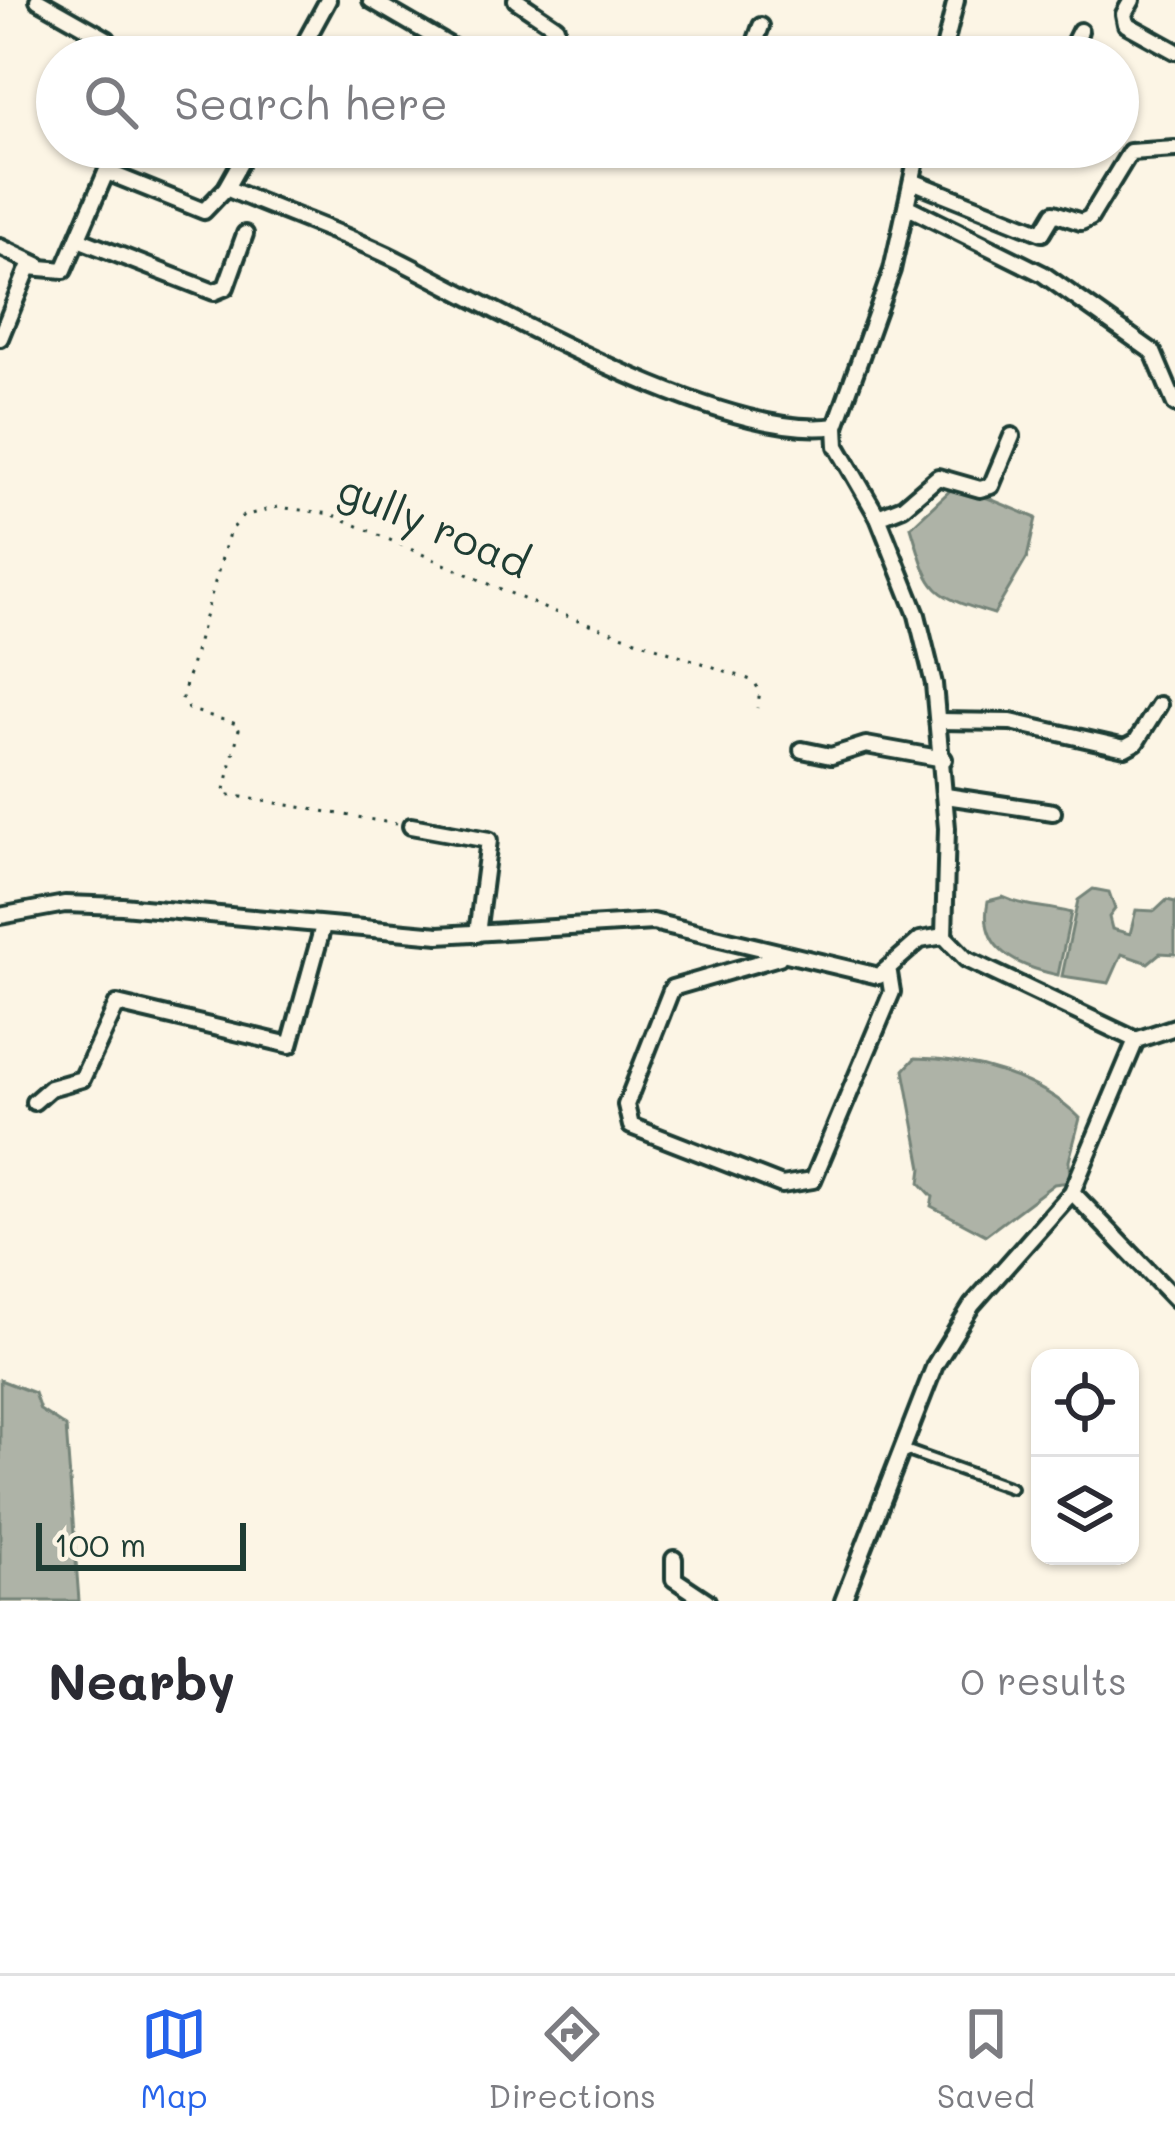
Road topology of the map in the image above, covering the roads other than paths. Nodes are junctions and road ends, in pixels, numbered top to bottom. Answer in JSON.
{"nodes":[{"id":1,"x":38,"y":0,"type":"edge"},
{"id":2,"x":328,"y":0,"type":"edge"},
{"id":3,"x":371,"y":0,"type":"edge"},
{"id":4,"x":516,"y":0,"type":"edge"},
{"id":5,"x":956,"y":0,"type":"edge"},
{"id":6,"x":1132,"y":0,"type":"edge"},
{"id":7,"x":761,"y":26,"type":"dead end"},
{"id":8,"x":556,"y":27,"type":"dead end"},
{"id":9,"x":1080,"y":31,"type":"dead end"},
{"id":10,"x":102,"y":36,"type":"edge"},
{"id":11,"x":308,"y":36,"type":"edge"},
{"id":12,"x":433,"y":36,"type":"edge"},
{"id":13,"x":757,"y":36,"type":"edge"},
{"id":14,"x":947,"y":36,"type":"edge"},
{"id":15,"x":1078,"y":36,"type":"edge"},
{"id":16,"x":1175,"y":51,"type":"edge"},
{"id":17,"x":1175,"y":149,"type":"edge"},
{"id":18,"x":1139,"y":151,"type":"edge"},
{"id":19,"x":109,"y":168,"type":"edge"},
{"id":20,"x":237,"y":168,"type":"edge"},
{"id":21,"x":915,"y":168,"type":"edge"},
{"id":22,"x":1120,"y":168,"type":"edge"},
{"id":23,"x":107,"y":172,"type":"junction"},
{"id":24,"x":912,"y":181,"type":"junction"},
{"id":25,"x":226,"y":188,"type":"junction"},
{"id":26,"x":908,"y":208,"type":"junction"},
{"id":27,"x":245,"y":234,"type":"dead end"},
{"id":28,"x":78,"y":239,"type":"junction"},
{"id":29,"x":0,"y":247,"type":"edge"},
{"id":30,"x":38,"y":265,"type":"junction"},
{"id":31,"x":0,"y":338,"type":"edge"},
{"id":32,"x":1175,"y":404,"type":"edge"},
{"id":33,"x":836,"y":426,"type":"junction"},
{"id":34,"x":1012,"y":436,"type":"dead end"},
{"id":35,"x":878,"y":517,"type":"junction"},
{"id":36,"x":1159,"y":706,"type":"dead end"},
{"id":37,"x":939,"y":721,"type":"junction"},
{"id":38,"x":802,"y":750,"type":"dead end"},
{"id":39,"x":944,"y":758,"type":"junction"},
{"id":40,"x":946,"y":796,"type":"junction"},
{"id":41,"x":1053,"y":812,"type":"dead end"},
{"id":42,"x":411,"y":826,"type":"road end"},
{"id":43,"x":0,"y":916,"type":"edge"},
{"id":44,"x":323,"y":926,"type":"junction"},
{"id":45,"x":477,"y":934,"type":"junction"},
{"id":46,"x":944,"y":936,"type":"junction"},
{"id":47,"x":784,"y":956,"type":"junction"},
{"id":48,"x":889,"y":973,"type":"junction"},
{"id":49,"x":1175,"y":1027,"type":"edge"},
{"id":50,"x":1136,"y":1040,"type":"junction"},
{"id":51,"x":34,"y":1102,"type":"dead end"},
{"id":52,"x":1072,"y":1192,"type":"junction"},
{"id":53,"x":1175,"y":1299,"type":"edge"},
{"id":54,"x":902,"y":1449,"type":"junction"},
{"id":55,"x":1011,"y":1488,"type":"dead end"},
{"id":56,"x":674,"y":1558,"type":"dead end"},
{"id":57,"x":707,"y":1601,"type":"edge"},
{"id":58,"x":843,"y":1601,"type":"edge"}],
"edges":[{"from":1,"to":10,"type":"street"},
{"from":2,"to":11,"type":"street"},
{"from":3,"to":12,"type":"street"},
{"from":4,"to":8,"type":"street"},
{"from":5,"to":14,"type":"street"},
{"from":6,"to":16,"type":"street"},
{"from":7,"to":13,"type":"street"},
{"from":9,"to":15,"type":"street"},
{"from":17,"to":18,"type":"street"},
{"from":19,"to":23,"type":"street"},
{"from":20,"to":25,"type":"street"},
{"from":21,"to":24,"type":"street"},
{"from":22,"to":24,"type":"street"},
{"from":23,"to":25,"type":"street"},
{"from":23,"to":28,"type":"street"},
{"from":24,"to":26,"type":"street"},
{"from":25,"to":33,"type":"street"},
{"from":26,"to":32,"type":"street"},
{"from":26,"to":33,"type":"street"},
{"from":27,"to":28,"type":"street"},
{"from":28,"to":30,"type":"street"},
{"from":29,"to":30,"type":"street"},
{"from":30,"to":31,"type":"street"},
{"from":33,"to":35,"type":"street"},
{"from":34,"to":35,"type":"street"},
{"from":35,"to":37,"type":"street"},
{"from":36,"to":37,"type":"street"},
{"from":37,"to":39,"type":"street"},
{"from":38,"to":39,"type":"street"},
{"from":39,"to":40,"type":"street"},
{"from":40,"to":41,"type":"street"},
{"from":40,"to":46,"type":"street"},
{"from":42,"to":45,"type":"street"},
{"from":43,"to":44,"type":"street"},
{"from":44,"to":45,"type":"street"},
{"from":44,"to":51,"type":"street"},
{"from":45,"to":47,"type":"street"},
{"from":46,"to":48,"type":"street"},
{"from":46,"to":50,"type":"street"},
{"from":47,"to":48,"type":"street"},
{"from":47,"to":48,"type":"street"},
{"from":49,"to":50,"type":"street"},
{"from":50,"to":52,"type":"street"},
{"from":52,"to":53,"type":"street"},
{"from":52,"to":54,"type":"street"},
{"from":54,"to":55,"type":"lane"},
{"from":54,"to":58,"type":"street"},
{"from":56,"to":57,"type":"street"}]}
